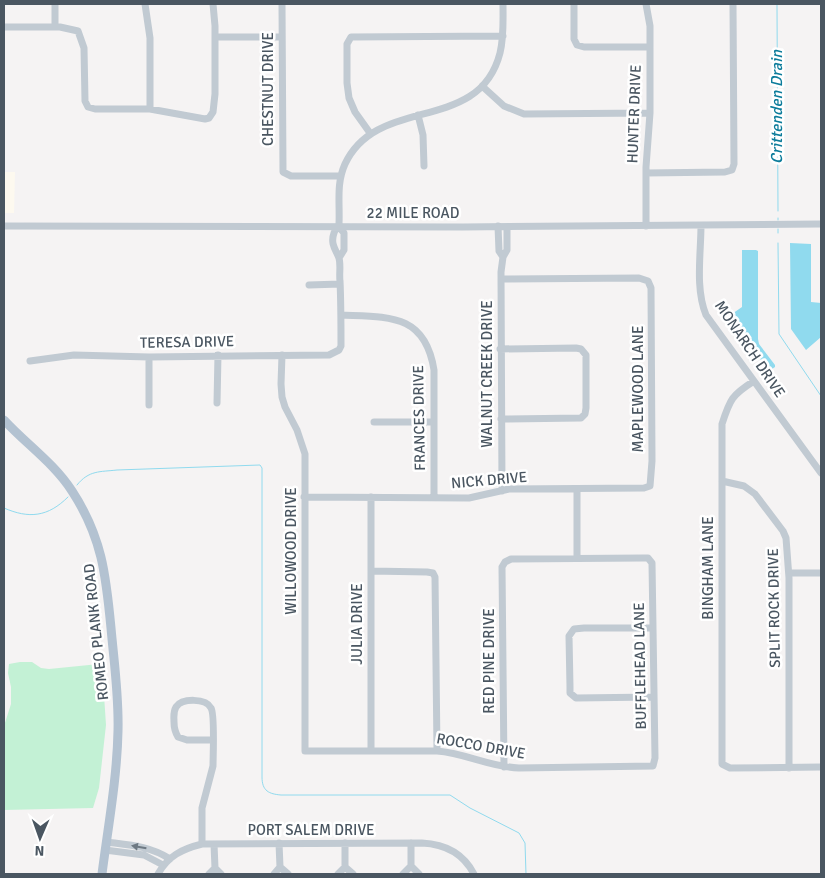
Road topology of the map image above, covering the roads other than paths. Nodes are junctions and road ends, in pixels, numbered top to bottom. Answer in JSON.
{"nodes":[{"id":1,"x":55,"y":4,"type":"edge"},
{"id":2,"x":145,"y":4,"type":"edge"},
{"id":3,"x":213,"y":4,"type":"edge"},
{"id":4,"x":282,"y":4,"type":"edge"},
{"id":5,"x":503,"y":4,"type":"edge"},
{"id":6,"x":574,"y":4,"type":"edge"},
{"id":7,"x":646,"y":4,"type":"edge"},
{"id":8,"x":733,"y":4,"type":"edge"},
{"id":9,"x":4,"y":26,"type":"edge"},
{"id":10,"x":55,"y":27,"type":"junction"},
{"id":11,"x":503,"y":36,"type":"junction"},
{"id":12,"x":215,"y":37,"type":"junction"},
{"id":13,"x":282,"y":37,"type":"junction"},
{"id":14,"x":650,"y":47,"type":"junction"},
{"id":15,"x":482,"y":86,"type":"junction"},
{"id":16,"x":150,"y":109,"type":"junction"},
{"id":17,"x":650,"y":114,"type":"junction"},
{"id":18,"x":418,"y":116,"type":"junction"},
{"id":19,"x":370,"y":133,"type":"junction"},
{"id":20,"x":424,"y":166,"type":"dead end"},
{"id":21,"x":646,"y":173,"type":"junction"},
{"id":22,"x":341,"y":176,"type":"junction"},
{"id":23,"x":821,"y":224,"type":"edge"},
{"id":24,"x":701,"y":225,"type":"junction"},
{"id":25,"x":4,"y":226,"type":"edge"},
{"id":26,"x":498,"y":226,"type":"junction"},
{"id":27,"x":507,"y":226,"type":"junction"},
{"id":28,"x":646,"y":226,"type":"junction"},
{"id":29,"x":339,"y":227,"type":"junction"},
{"id":30,"x":502,"y":257,"type":"junction"},
{"id":31,"x":501,"y":280,"type":"junction"},
{"id":32,"x":340,"y":284,"type":"junction"},
{"id":33,"x":309,"y":285,"type":"dead end"},
{"id":34,"x":341,"y":315,"type":"junction"},
{"id":35,"x":500,"y":350,"type":"junction"},
{"id":36,"x":218,"y":355,"type":"junction"},
{"id":37,"x":282,"y":355,"type":"junction"},
{"id":38,"x":149,"y":357,"type":"junction"},
{"id":39,"x":30,"y":361,"type":"dead end"},
{"id":40,"x":754,"y":381,"type":"junction"},
{"id":41,"x":217,"y":403,"type":"dead end"},
{"id":42,"x":149,"y":405,"type":"dead end"},
{"id":43,"x":501,"y":419,"type":"junction"},
{"id":44,"x":4,"y":420,"type":"edge"},
{"id":45,"x":374,"y":422,"type":"dead end"},
{"id":46,"x":434,"y":422,"type":"junction"},
{"id":47,"x":821,"y":473,"type":"edge"},
{"id":48,"x":722,"y":481,"type":"junction"},
{"id":49,"x":647,"y":488,"type":"joint"},
{"id":50,"x":577,"y":489,"type":"junction"},
{"id":51,"x":502,"y":491,"type":"junction"},
{"id":52,"x":304,"y":497,"type":"junction"},
{"id":53,"x":371,"y":497,"type":"junction"},
{"id":54,"x":434,"y":498,"type":"junction"},
{"id":55,"x":577,"y":558,"type":"junction"},
{"id":56,"x":371,"y":571,"type":"junction"},
{"id":57,"x":789,"y":573,"type":"junction"},
{"id":58,"x":821,"y":573,"type":"edge"},
{"id":59,"x":653,"y":628,"type":"junction"},
{"id":60,"x":654,"y":697,"type":"junction"},
{"id":61,"x":213,"y":740,"type":"junction"},
{"id":62,"x":371,"y":750,"type":"junction"},
{"id":63,"x":305,"y":751,"type":"joint"},
{"id":64,"x":437,"y":751,"type":"junction"},
{"id":65,"x":652,"y":766,"type":"joint"},
{"id":66,"x":504,"y":767,"type":"junction"},
{"id":67,"x":789,"y":768,"type":"junction"},
{"id":68,"x":821,"y":768,"type":"edge"},
{"id":69,"x":279,"y":843,"type":"junction"},
{"id":70,"x":345,"y":843,"type":"junction"},
{"id":71,"x":411,"y":843,"type":"junction"},
{"id":72,"x":202,"y":844,"type":"junction"},
{"id":73,"x":214,"y":844,"type":"junction"},
{"id":74,"x":105,"y":846,"type":"junction"},
{"id":75,"x":170,"y":859,"type":"junction"},
{"id":76,"x":163,"y":864,"type":"junction"},
{"id":77,"x":411,"y":866,"type":"junction"},
{"id":78,"x":280,"y":867,"type":"junction"},
{"id":79,"x":345,"y":867,"type":"junction"},
{"id":80,"x":215,"y":868,"type":"junction"},
{"id":81,"x":102,"y":874,"type":"edge"},
{"id":82,"x":158,"y":874,"type":"edge"},
{"id":83,"x":209,"y":874,"type":"edge"},
{"id":84,"x":221,"y":874,"type":"edge"},
{"id":85,"x":274,"y":874,"type":"edge"},
{"id":86,"x":288,"y":874,"type":"edge"},
{"id":87,"x":338,"y":874,"type":"edge"},
{"id":88,"x":354,"y":874,"type":"edge"},
{"id":89,"x":403,"y":874,"type":"edge"},
{"id":90,"x":419,"y":874,"type":"edge"},
{"id":91,"x":474,"y":874,"type":"edge"}],
"edges":[{"from":1,"to":10,"type":"street"},
{"from":2,"to":16,"type":"street"},
{"from":3,"to":12,"type":"street"},
{"from":4,"to":13,"type":"street","name":"CHESTNUT DRIVE"},
{"from":5,"to":11,"type":"street"},
{"from":6,"to":14,"type":"street"},
{"from":7,"to":14,"type":"street","name":"HUNTER DRIVE"},
{"from":8,"to":21,"type":"street"},
{"from":9,"to":10,"type":"street"},
{"from":10,"to":16,"type":"street"},
{"from":11,"to":15,"type":"street"},
{"from":11,"to":19,"type":"street"},
{"from":12,"to":13,"type":"street"},
{"from":12,"to":16,"type":"street"},
{"from":13,"to":22,"type":"street","name":"CHESTNUT DRIVE"},
{"from":14,"to":17,"type":"street","name":"HUNTER DRIVE"},
{"from":15,"to":17,"type":"street"},
{"from":15,"to":18,"type":"street"},
{"from":17,"to":21,"type":"street","name":"HUNTER DRIVE"},
{"from":18,"to":19,"type":"street"},
{"from":18,"to":20,"type":"street"},
{"from":19,"to":22,"type":"street"},
{"from":21,"to":28,"type":"street","name":"HUNTER DRIVE"},
{"from":22,"to":29,"type":"street"},
{"from":23,"to":24,"type":"street","name":"22 MILE ROAD"},
{"from":24,"to":28,"type":"street","name":"22 MILE ROAD"},
{"from":24,"to":40,"type":"street","name":"MONARCH DRIVE"},
{"from":25,"to":29,"type":"street","name":"22 MILE ROAD"},
{"from":26,"to":27,"type":"street","name":"22 MILE ROAD"},
{"from":26,"to":29,"type":"street","name":"22 MILE ROAD"},
{"from":26,"to":30,"type":"street","name":"WALNUT CREEK DRIVE"},
{"from":27,"to":28,"type":"street","name":"22 MILE ROAD"},
{"from":27,"to":30,"type":"street","name":"WALNUT CREEK DRIVE"},
{"from":29,"to":32,"type":"street"},
{"from":30,"to":31,"type":"street","name":"WALNUT CREEK DRIVE"},
{"from":31,"to":35,"type":"street","name":"WALNUT CREEK DRIVE"},
{"from":31,"to":49,"type":"street","name":"MAPLEWOOD LANE"},
{"from":32,"to":33,"type":"street"},
{"from":32,"to":34,"type":"street"},
{"from":34,"to":37,"type":"street","name":"TERESA DRIVE"},
{"from":34,"to":46,"type":"street","name":"FRANCES DRIVE"},
{"from":35,"to":43,"type":"street","name":"WALNUT CREEK DRIVE"},
{"from":35,"to":43,"type":"street"},
{"from":36,"to":37,"type":"street","name":"TERESA DRIVE"},
{"from":36,"to":38,"type":"street","name":"TERESA DRIVE"},
{"from":36,"to":41,"type":"street"},
{"from":37,"to":52,"type":"street","name":"WILLOWOOD DRIVE"},
{"from":38,"to":39,"type":"street","name":"TERESA DRIVE"},
{"from":38,"to":42,"type":"street"},
{"from":40,"to":47,"type":"street","name":"MONARCH DRIVE"},
{"from":40,"to":48,"type":"street","name":"BINGHAM LANE"},
{"from":43,"to":51,"type":"street","name":"WALNUT CREEK DRIVE"},
{"from":44,"to":74,"type":"main road","name":"ROMEO PLANK ROAD"},
{"from":45,"to":46,"type":"street"},
{"from":46,"to":54,"type":"street","name":"FRANCES DRIVE"},
{"from":48,"to":57,"type":"street","name":"SPLIT ROCK DRIVE"},
{"from":48,"to":67,"type":"street","name":"BINGHAM LANE"},
{"from":49,"to":50,"type":"street","name":"NICK DRIVE"},
{"from":50,"to":51,"type":"street","name":"NICK DRIVE"},
{"from":50,"to":55,"type":"street"},
{"from":51,"to":54,"type":"street","name":"NICK DRIVE"},
{"from":52,"to":53,"type":"street","name":"NICK DRIVE"},
{"from":52,"to":63,"type":"street","name":"WILLOWOOD DRIVE"},
{"from":53,"to":54,"type":"street","name":"NICK DRIVE"},
{"from":53,"to":56,"type":"street","name":"JULIA DRIVE"},
{"from":55,"to":59,"type":"street","name":"BUFFLEHEAD LANE"},
{"from":55,"to":66,"type":"street","name":"RED PINE DRIVE"},
{"from":56,"to":62,"type":"street","name":"JULIA DRIVE"},
{"from":56,"to":64,"type":"street"},
{"from":57,"to":58,"type":"street"},
{"from":57,"to":67,"type":"street","name":"SPLIT ROCK DRIVE"},
{"from":59,"to":60,"type":"street","name":"BUFFLEHEAD LANE"},
{"from":59,"to":60,"type":"street"},
{"from":60,"to":65,"type":"street","name":"BUFFLEHEAD LANE"},
{"from":61,"to":61,"type":"street"},
{"from":61,"to":72,"type":"street"},
{"from":62,"to":63,"type":"street","name":"ROCCO DRIVE"},
{"from":62,"to":64,"type":"street","name":"ROCCO DRIVE"},
{"from":64,"to":66,"type":"street","name":"ROCCO DRIVE"},
{"from":65,"to":66,"type":"street","name":"ROCCO DRIVE"},
{"from":67,"to":68,"type":"street"},
{"from":69,"to":70,"type":"street","name":"PORT SALEM DRIVE"},
{"from":69,"to":73,"type":"street","name":"PORT SALEM DRIVE"},
{"from":69,"to":78,"type":"street"},
{"from":70,"to":71,"type":"street","name":"PORT SALEM DRIVE"},
{"from":70,"to":79,"type":"street"},
{"from":71,"to":77,"type":"street"},
{"from":71,"to":91,"type":"street","name":"PORT SALEM DRIVE"},
{"from":72,"to":73,"type":"street","name":"PORT SALEM DRIVE"},
{"from":72,"to":75,"type":"street","name":"PORT SALEM DRIVE"},
{"from":73,"to":80,"type":"street"},
{"from":75,"to":74,"type":"street","one_way":true},
{"from":74,"to":76,"type":"street"},
{"from":74,"to":81,"type":"main road","name":"ROMEO PLANK ROAD"},
{"from":75,"to":76,"type":"street","name":"PORT SALEM DRIVE"},
{"from":76,"to":82,"type":"street"},
{"from":77,"to":89,"type":"street"},
{"from":77,"to":90,"type":"street"},
{"from":78,"to":85,"type":"street"},
{"from":78,"to":86,"type":"street"},
{"from":79,"to":87,"type":"street"},
{"from":79,"to":88,"type":"street"},
{"from":80,"to":83,"type":"street"},
{"from":80,"to":84,"type":"street"}]}
